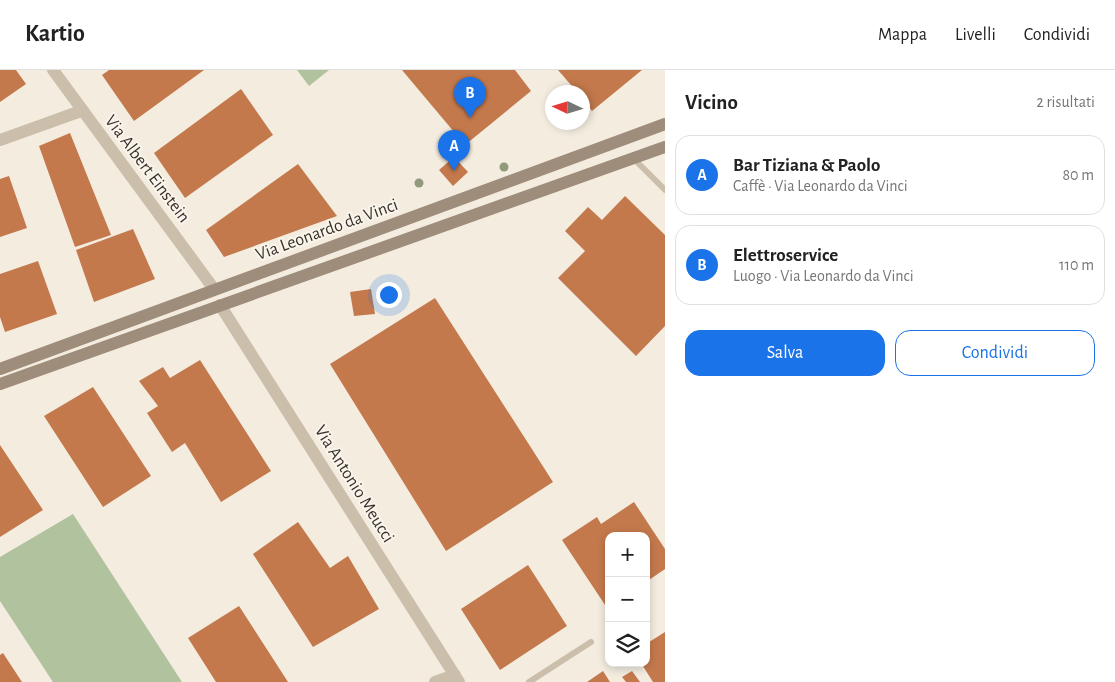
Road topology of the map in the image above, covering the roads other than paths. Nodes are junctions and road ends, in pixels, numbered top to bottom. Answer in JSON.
{"nodes":[{"id":1,"x":53,"y":70,"type":"edge"},
{"id":2,"x":81,"y":111,"type":"junction"},
{"id":3,"x":665,"y":124,"type":"edge"},
{"id":4,"x":0,"y":140,"type":"edge"},
{"id":5,"x":665,"y":147,"type":"edge"},
{"id":6,"x":633,"y":158,"type":"junction"},
{"id":7,"x":665,"y":190,"type":"edge"},
{"id":8,"x":214,"y":289,"type":"junction"},
{"id":9,"x":220,"y":305,"type":"junction"},
{"id":10,"x":0,"y":369,"type":"edge"},
{"id":11,"x":0,"y":384,"type":"edge"},
{"id":12,"x":592,"y":642,"type":"dead end"},
{"id":13,"x":457,"y":678,"type":"edge"},
{"id":14,"x":435,"y":682,"type":"edge"},
{"id":15,"x":529,"y":682,"type":"edge"}],
"edges":[{"from":1,"to":2,"type":"street","name":"Via Albert Einstein"},
{"from":2,"to":4,"type":"street"},
{"from":2,"to":8,"type":"street","name":"Via Albert Einstein"},
{"from":3,"to":8,"type":"main road","name":"Via Leonardo da Vinci"},
{"from":5,"to":6,"type":"main road","name":"Via Leonardo da Vinci"},
{"from":6,"to":7,"type":"lane"},
{"from":6,"to":9,"type":"main road","name":"Via Leonardo da Vinci"},
{"from":8,"to":10,"type":"main road","name":"Via Leonardo da Vinci"},
{"from":9,"to":11,"type":"main road","name":"Via Leonardo da Vinci"},
{"from":9,"to":13,"type":"street","name":"Via Antonio Meucci"},
{"from":12,"to":15,"type":"lane"},
{"from":13,"to":14,"type":"street"}]}
